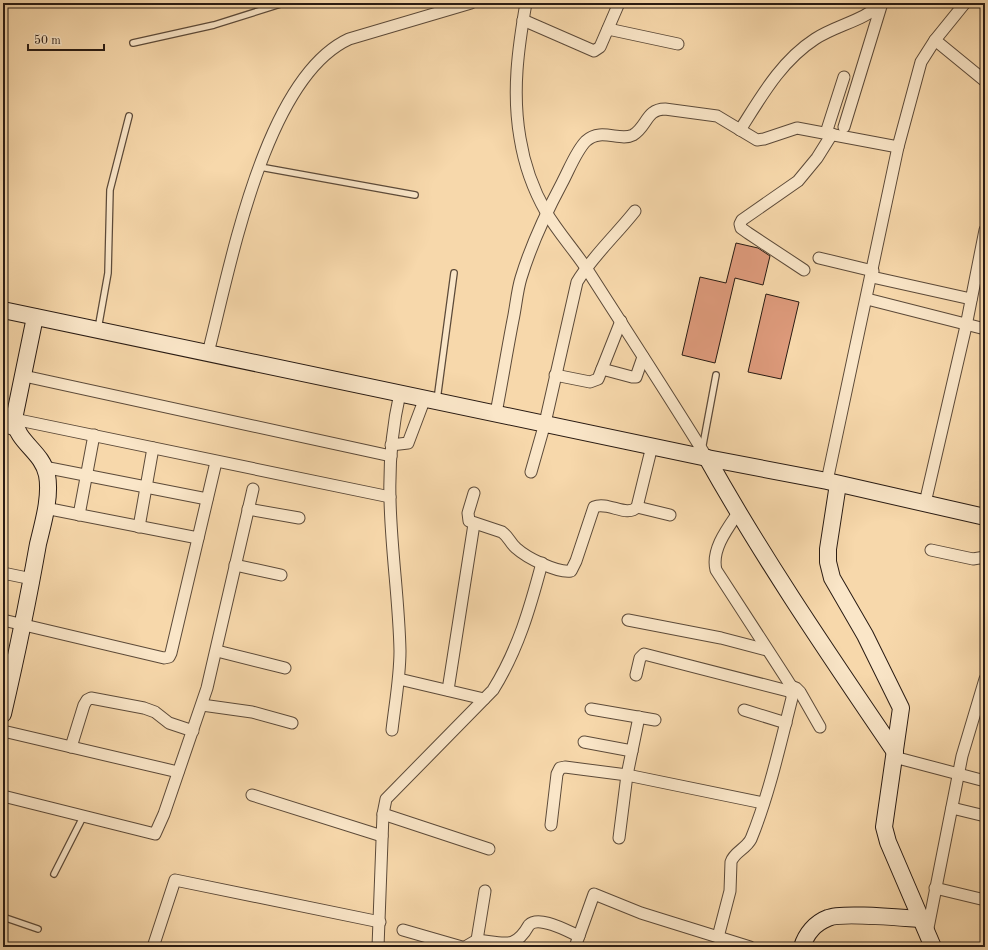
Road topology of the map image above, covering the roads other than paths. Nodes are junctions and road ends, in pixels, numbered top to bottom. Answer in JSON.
{"nodes":[{"id":1,"x":284,"y":3,"type":"edge"},
{"id":2,"x":471,"y":3,"type":"edge"},
{"id":3,"x":526,"y":3,"type":"edge"},
{"id":4,"x":619,"y":3,"type":"edge"},
{"id":5,"x":882,"y":3,"type":"edge"},
{"id":6,"x":966,"y":3,"type":"edge"},
{"id":7,"x":523,"y":20,"type":"junction"},
{"id":8,"x":608,"y":29,"type":"junction"},
{"id":9,"x":935,"y":40,"type":"junction"},
{"id":10,"x":133,"y":43,"type":"dead end"},
{"id":11,"x":678,"y":44,"type":"dead end"},
{"id":12,"x":844,"y":77,"type":"dead end"},
{"id":13,"x":985,"y":81,"type":"edge"},
{"id":14,"x":129,"y":116,"type":"dead end"},
{"id":15,"x":844,"y":127,"type":"dead end"},
{"id":16,"x":740,"y":130,"type":"junction"},
{"id":17,"x":829,"y":134,"type":"junction"},
{"id":18,"x":898,"y":147,"type":"junction"},
{"id":19,"x":260,"y":167,"type":"junction"},
{"id":20,"x":415,"y":195,"type":"dead end"},
{"id":21,"x":635,"y":211,"type":"dead end"},
{"id":22,"x":546,"y":212,"type":"junction"},
{"id":23,"x":985,"y":230,"type":"edge"},
{"id":24,"x":819,"y":258,"type":"dead end"},
{"id":25,"x":587,"y":268,"type":"junction"},
{"id":26,"x":804,"y":270,"type":"dead end"},
{"id":27,"x":454,"y":273,"type":"dead end"},
{"id":28,"x":872,"y":274,"type":"junction"},
{"id":29,"x":867,"y":299,"type":"junction"},
{"id":30,"x":971,"y":299,"type":"junction"},
{"id":31,"x":3,"y":310,"type":"edge"},
{"id":32,"x":35,"y":317,"type":"junction"},
{"id":33,"x":621,"y":321,"type":"junction"},
{"id":34,"x":966,"y":326,"type":"junction"},
{"id":35,"x":98,"y":329,"type":"junction"},
{"id":36,"x":985,"y":329,"type":"edge"},
{"id":37,"x":208,"y":353,"type":"junction"},
{"id":38,"x":643,"y":357,"type":"junction"},
{"id":39,"x":602,"y":369,"type":"junction"},
{"id":40,"x":555,"y":375,"type":"junction"},
{"id":41,"x":716,"y":375,"type":"dead end"},
{"id":42,"x":24,"y":376,"type":"junction"},
{"id":43,"x":400,"y":393,"type":"junction"},
{"id":44,"x":431,"y":399,"type":"junction"},
{"id":45,"x":496,"y":413,"type":"junction"},
{"id":46,"x":545,"y":423,"type":"junction"},
{"id":47,"x":11,"y":425,"type":"edge"},
{"id":48,"x":94,"y":435,"type":"junction"},
{"id":49,"x":391,"y":445,"type":"junction"},
{"id":50,"x":652,"y":446,"type":"junction"},
{"id":51,"x":153,"y":448,"type":"junction"},
{"id":52,"x":705,"y":454,"type":"junction"},
{"id":53,"x":391,"y":456,"type":"junction"},
{"id":54,"x":216,"y":462,"type":"junction"},
{"id":55,"x":44,"y":467,"type":"junction"},
{"id":56,"x":531,"y":472,"type":"dead end"},
{"id":57,"x":86,"y":475,"type":"junction"},
{"id":58,"x":832,"y":482,"type":"junction"},
{"id":59,"x":146,"y":486,"type":"junction"},
{"id":60,"x":252,"y":489,"type":"dead end"},
{"id":61,"x":474,"y":493,"type":"dead end"},
{"id":62,"x":390,"y":497,"type":"junction"},
{"id":63,"x":207,"y":500,"type":"junction"},
{"id":64,"x":925,"y":503,"type":"junction"},
{"id":65,"x":637,"y":507,"type":"junction"},
{"id":66,"x":45,"y":508,"type":"junction"},
{"id":67,"x":248,"y":509,"type":"junction"},
{"id":68,"x":738,"y":514,"type":"junction"},
{"id":69,"x":79,"y":515,"type":"junction"},
{"id":70,"x":670,"y":515,"type":"dead end"},
{"id":71,"x":985,"y":517,"type":"edge"},
{"id":72,"x":299,"y":518,"type":"dead end"},
{"id":73,"x":474,"y":524,"type":"junction"},
{"id":74,"x":139,"y":527,"type":"junction"},
{"id":75,"x":198,"y":538,"type":"junction"},
{"id":76,"x":931,"y":550,"type":"dead end"},
{"id":77,"x":985,"y":557,"type":"edge"},
{"id":78,"x":542,"y":563,"type":"junction"},
{"id":79,"x":235,"y":565,"type":"junction"},
{"id":80,"x":3,"y":574,"type":"edge"},
{"id":81,"x":281,"y":575,"type":"dead end"},
{"id":82,"x":32,"y":579,"type":"junction"},
{"id":83,"x":3,"y":620,"type":"edge"},
{"id":84,"x":628,"y":620,"type":"dead end"},
{"id":85,"x":23,"y":624,"type":"junction"},
{"id":86,"x":217,"y":650,"type":"junction"},
{"id":87,"x":767,"y":650,"type":"junction"},
{"id":88,"x":285,"y":668,"type":"dead end"},
{"id":89,"x":636,"y":675,"type":"dead end"},
{"id":90,"x":399,"y":679,"type":"junction"},
{"id":91,"x":985,"y":681,"type":"edge"},
{"id":92,"x":791,"y":689,"type":"junction"},
{"id":93,"x":448,"y":690,"type":"junction"},
{"id":94,"x":484,"y":699,"type":"junction"},
{"id":95,"x":202,"y":705,"type":"junction"},
{"id":96,"x":591,"y":709,"type":"dead end"},
{"id":97,"x":744,"y":710,"type":"dead end"},
{"id":98,"x":3,"y":714,"type":"edge"},
{"id":99,"x":639,"y":717,"type":"junction"},
{"id":100,"x":655,"y":720,"type":"dead end"},
{"id":101,"x":292,"y":723,"type":"dead end"},
{"id":102,"x":786,"y":723,"type":"junction"},
{"id":103,"x":820,"y":727,"type":"dead end"},
{"id":104,"x":392,"y":730,"type":"dead end"},
{"id":105,"x":3,"y":731,"type":"edge"},
{"id":106,"x":193,"y":731,"type":"junction"},
{"id":107,"x":584,"y":742,"type":"dead end"},
{"id":108,"x":72,"y":747,"type":"junction"},
{"id":109,"x":632,"y":751,"type":"junction"},
{"id":110,"x":894,"y":754,"type":"junction"},
{"id":111,"x":178,"y":772,"type":"junction"},
{"id":112,"x":959,"y":773,"type":"junction"},
{"id":113,"x":627,"y":775,"type":"junction"},
{"id":114,"x":985,"y":781,"type":"edge"},
{"id":115,"x":252,"y":795,"type":"dead end"},
{"id":116,"x":3,"y":796,"type":"edge"},
{"id":117,"x":763,"y":803,"type":"junction"},
{"id":118,"x":952,"y":808,"type":"junction"},
{"id":119,"x":383,"y":814,"type":"junction"},
{"id":120,"x":985,"y":816,"type":"edge"},
{"id":121,"x":84,"y":817,"type":"junction"},
{"id":122,"x":551,"y":825,"type":"dead end"},
{"id":123,"x":382,"y":836,"type":"junction"},
{"id":124,"x":619,"y":838,"type":"dead end"},
{"id":125,"x":489,"y":850,"type":"dead end"},
{"id":126,"x":54,"y":874,"type":"dead end"},
{"id":127,"x":935,"y":888,"type":"junction"},
{"id":128,"x":485,"y":891,"type":"dead end"},
{"id":129,"x":985,"y":900,"type":"edge"},
{"id":130,"x":3,"y":917,"type":"edge"},
{"id":131,"x":380,"y":922,"type":"junction"},
{"id":132,"x":38,"y":930,"type":"dead end"},
{"id":133,"x":403,"y":930,"type":"dead end"},
{"id":134,"x":927,"y":933,"type":"edge"},
{"id":135,"x":578,"y":936,"type":"junction"},
{"id":136,"x":718,"y":937,"type":"junction"},
{"id":137,"x":477,"y":940,"type":"junction"},
{"id":138,"x":153,"y":947,"type":"edge"},
{"id":139,"x":378,"y":947,"type":"edge"},
{"id":140,"x":464,"y":947,"type":"edge"},
{"id":141,"x":575,"y":947,"type":"edge"},
{"id":142,"x":750,"y":947,"type":"edge"},
{"id":143,"x":802,"y":947,"type":"edge"}],
"edges":[{"from":1,"to":10,"type":"lane"},
{"from":2,"to":19,"type":"street"},
{"from":3,"to":7,"type":"street"},
{"from":4,"to":8,"type":"street"},
{"from":5,"to":15,"type":"street"},
{"from":5,"to":16,"type":"street"},
{"from":6,"to":9,"type":"street"},
{"from":7,"to":8,"type":"street"},
{"from":7,"to":22,"type":"street"},
{"from":8,"to":11,"type":"street"},
{"from":9,"to":13,"type":"street"},
{"from":9,"to":18,"type":"street"},
{"from":12,"to":17,"type":"street"},
{"from":14,"to":35,"type":"lane"},
{"from":16,"to":17,"type":"street"},
{"from":16,"to":22,"type":"street"},
{"from":17,"to":18,"type":"street"},
{"from":17,"to":26,"type":"street"},
{"from":18,"to":28,"type":"street"},
{"from":19,"to":20,"type":"lane"},
{"from":19,"to":37,"type":"street"},
{"from":21,"to":25,"type":"street"},
{"from":22,"to":25,"type":"street"},
{"from":22,"to":45,"type":"street"},
{"from":23,"to":30,"type":"street"},
{"from":24,"to":28,"type":"street"},
{"from":25,"to":33,"type":"street"},
{"from":25,"to":40,"type":"street"},
{"from":27,"to":44,"type":"lane"},
{"from":28,"to":29,"type":"street"},
{"from":28,"to":30,"type":"street"},
{"from":29,"to":34,"type":"street"},
{"from":29,"to":58,"type":"street"},
{"from":30,"to":34,"type":"street"},
{"from":31,"to":32,"type":"street"},
{"from":32,"to":35,"type":"street"},
{"from":32,"to":42,"type":"street"},
{"from":33,"to":38,"type":"street"},
{"from":33,"to":39,"type":"street"},
{"from":34,"to":36,"type":"street"},
{"from":34,"to":64,"type":"street"},
{"from":35,"to":37,"type":"street"},
{"from":37,"to":43,"type":"street"},
{"from":38,"to":39,"type":"street"},
{"from":38,"to":52,"type":"street"},
{"from":39,"to":40,"type":"street"},
{"from":40,"to":46,"type":"street"},
{"from":41,"to":52,"type":"lane"},
{"from":42,"to":47,"type":"street"},
{"from":42,"to":53,"type":"street"},
{"from":43,"to":44,"type":"street"},
{"from":43,"to":49,"type":"street"},
{"from":44,"to":45,"type":"street"},
{"from":44,"to":49,"type":"street"},
{"from":45,"to":46,"type":"street"},
{"from":46,"to":50,"type":"street"},
{"from":46,"to":56,"type":"street"},
{"from":47,"to":48,"type":"street"},
{"from":47,"to":55,"type":"street"},
{"from":48,"to":51,"type":"street"},
{"from":48,"to":57,"type":"street"},
{"from":49,"to":53,"type":"street"},
{"from":50,"to":52,"type":"street"},
{"from":50,"to":65,"type":"street"},
{"from":51,"to":54,"type":"street"},
{"from":51,"to":59,"type":"street"},
{"from":52,"to":58,"type":"street"},
{"from":52,"to":68,"type":"street"},
{"from":53,"to":62,"type":"street"},
{"from":54,"to":62,"type":"street"},
{"from":54,"to":63,"type":"street"},
{"from":55,"to":57,"type":"street"},
{"from":55,"to":66,"type":"street"},
{"from":57,"to":59,"type":"street"},
{"from":57,"to":69,"type":"street"},
{"from":58,"to":64,"type":"street"},
{"from":58,"to":110,"type":"street"},
{"from":59,"to":63,"type":"street"},
{"from":59,"to":74,"type":"street"},
{"from":60,"to":67,"type":"street"},
{"from":61,"to":73,"type":"street"},
{"from":62,"to":90,"type":"street"},
{"from":63,"to":75,"type":"street"},
{"from":64,"to":71,"type":"street"},
{"from":65,"to":70,"type":"street"},
{"from":65,"to":78,"type":"street"},
{"from":66,"to":69,"type":"street"},
{"from":66,"to":82,"type":"street"},
{"from":67,"to":72,"type":"street"},
{"from":67,"to":79,"type":"street"},
{"from":68,"to":87,"type":"street"},
{"from":68,"to":110,"type":"street"},
{"from":69,"to":74,"type":"street"},
{"from":73,"to":78,"type":"street"},
{"from":73,"to":93,"type":"street"},
{"from":74,"to":75,"type":"street"},
{"from":75,"to":85,"type":"street"},
{"from":76,"to":77,"type":"street"},
{"from":78,"to":94,"type":"street"},
{"from":79,"to":81,"type":"street"},
{"from":79,"to":86,"type":"street"},
{"from":80,"to":82,"type":"street"},
{"from":82,"to":85,"type":"street"},
{"from":83,"to":85,"type":"street"},
{"from":84,"to":87,"type":"street"},
{"from":85,"to":98,"type":"street"},
{"from":86,"to":88,"type":"street"},
{"from":86,"to":95,"type":"street"},
{"from":87,"to":92,"type":"street"},
{"from":89,"to":92,"type":"street"},
{"from":90,"to":93,"type":"street"},
{"from":90,"to":104,"type":"street"},
{"from":91,"to":112,"type":"street"},
{"from":92,"to":102,"type":"street"},
{"from":92,"to":103,"type":"street"},
{"from":93,"to":94,"type":"street"},
{"from":94,"to":119,"type":"street"},
{"from":95,"to":101,"type":"street"},
{"from":95,"to":106,"type":"street"},
{"from":96,"to":99,"type":"street"},
{"from":97,"to":102,"type":"street"},
{"from":99,"to":100,"type":"street"},
{"from":99,"to":109,"type":"street"},
{"from":102,"to":117,"type":"street"},
{"from":105,"to":108,"type":"street"},
{"from":106,"to":108,"type":"street"},
{"from":106,"to":111,"type":"street"},
{"from":107,"to":109,"type":"street"},
{"from":108,"to":111,"type":"street"},
{"from":109,"to":113,"type":"street"},
{"from":110,"to":112,"type":"street"},
{"from":110,"to":134,"type":"street"},
{"from":111,"to":121,"type":"street"},
{"from":112,"to":114,"type":"street"},
{"from":112,"to":118,"type":"street"},
{"from":113,"to":117,"type":"street"},
{"from":113,"to":122,"type":"street"},
{"from":113,"to":124,"type":"street"},
{"from":115,"to":123,"type":"street"},
{"from":116,"to":121,"type":"street"},
{"from":117,"to":136,"type":"street"},
{"from":118,"to":120,"type":"street"},
{"from":118,"to":127,"type":"street"},
{"from":119,"to":123,"type":"street"},
{"from":119,"to":125,"type":"street"},
{"from":121,"to":126,"type":"lane"},
{"from":123,"to":131,"type":"street"},
{"from":127,"to":129,"type":"street"},
{"from":127,"to":134,"type":"street"},
{"from":128,"to":137,"type":"street"},
{"from":130,"to":132,"type":"lane"},
{"from":131,"to":138,"type":"street"},
{"from":131,"to":139,"type":"street"},
{"from":133,"to":140,"type":"street"},
{"from":134,"to":143,"type":"street"},
{"from":135,"to":136,"type":"street"},
{"from":135,"to":137,"type":"street"},
{"from":135,"to":141,"type":"street"},
{"from":136,"to":142,"type":"street"},
{"from":137,"to":140,"type":"street"}]}
